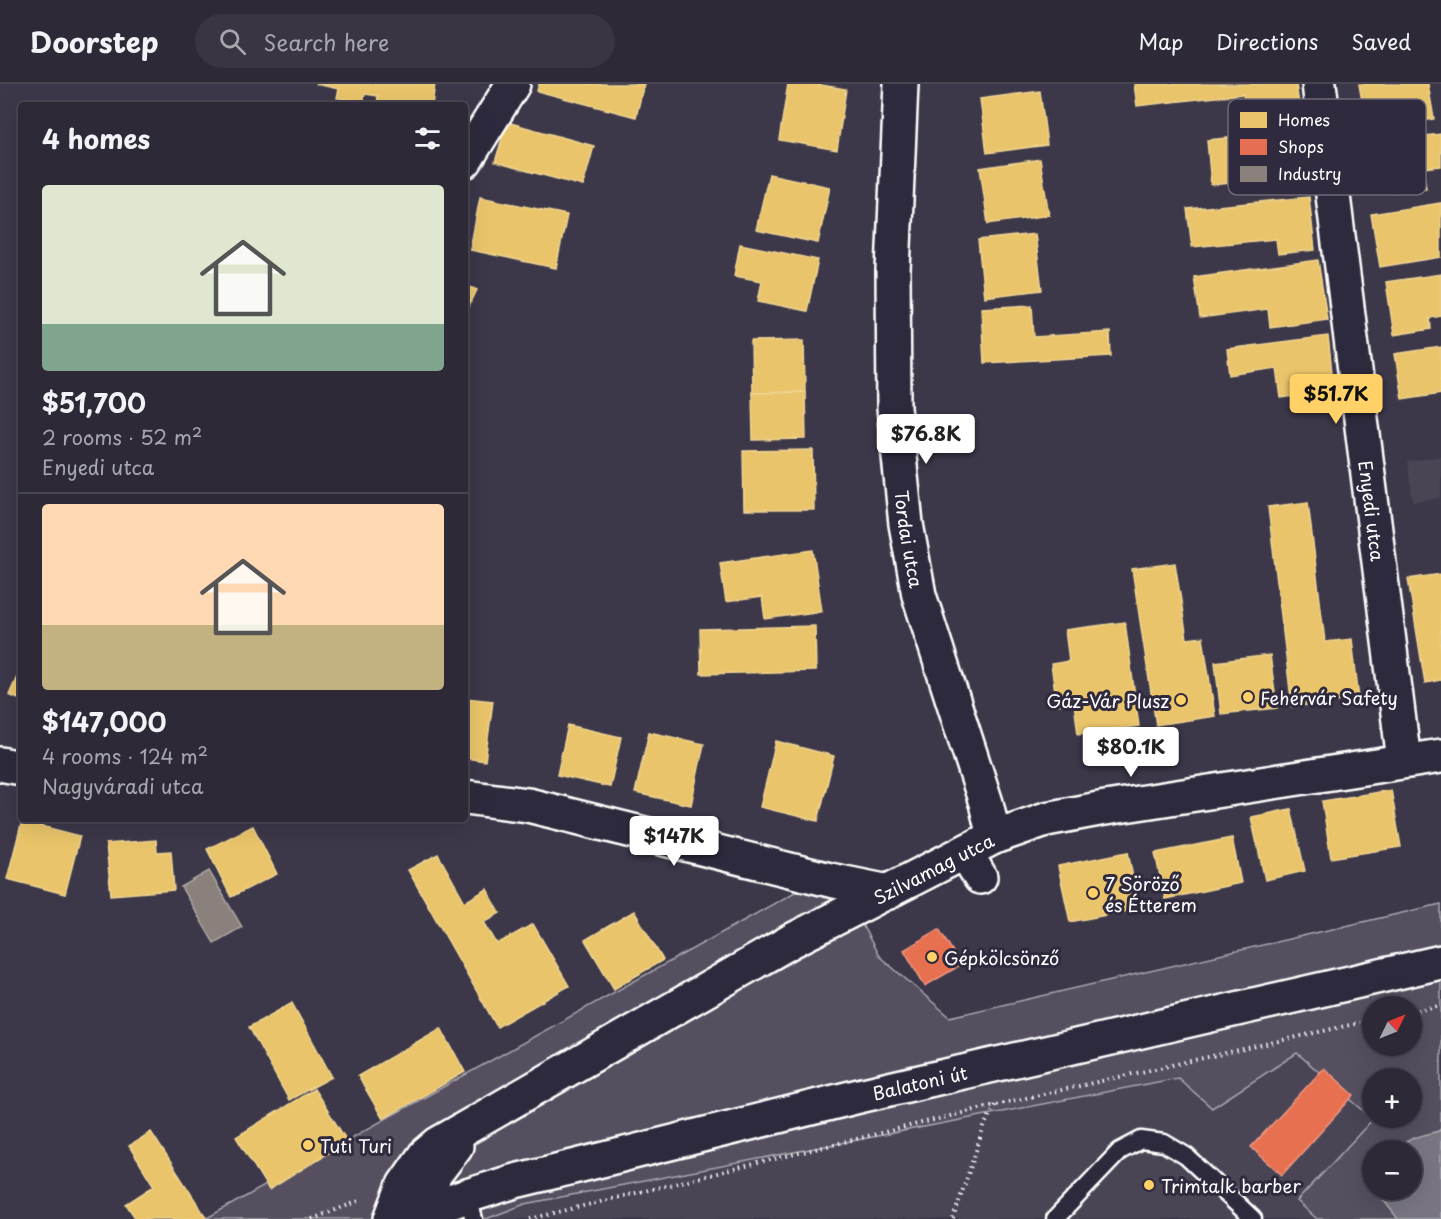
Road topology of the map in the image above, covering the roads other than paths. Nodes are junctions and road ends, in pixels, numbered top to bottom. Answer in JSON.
{"nodes":[{"id":1,"x":513,"y":84,"type":"edge"},
{"id":2,"x":901,"y":84,"type":"edge"},
{"id":3,"x":1319,"y":84,"type":"edge"},
{"id":4,"x":1321,"y":99,"type":"edge"},
{"id":5,"x":468,"y":156,"type":"edge"},
{"id":6,"x":1333,"y":195,"type":"edge"},
{"id":7,"x":1441,"y":756,"type":"edge"},
{"id":8,"x":1404,"y":760,"type":"junction"},
{"id":9,"x":0,"y":764,"type":"edge"},
{"id":10,"x":18,"y":767,"type":"edge"},
{"id":11,"x":468,"y":797,"type":"edge"},
{"id":12,"x":994,"y":837,"type":"junction"},
{"id":13,"x":889,"y":892,"type":"junction"},
{"id":14,"x":1441,"y":962,"type":"edge"},
{"id":15,"x":476,"y":1122,"type":"junction"},
{"id":16,"x":470,"y":1207,"type":"edge"},
{"id":17,"x":415,"y":1214,"type":"edge"},
{"id":18,"x":391,"y":1219,"type":"edge"},
{"id":19,"x":1055,"y":1219,"type":"edge"},
{"id":20,"x":1253,"y":1219,"type":"edge"}],
"edges":[{"from":1,"to":5,"type":"street"},
{"from":2,"to":12,"type":"street","name":"Tordai utca"},
{"from":3,"to":4,"type":"street","name":"Enyedi utca"},
{"from":6,"to":8,"type":"street","name":"Enyedi utca"},
{"from":7,"to":8,"type":"street","name":"Szilvamag utca"},
{"from":8,"to":12,"type":"street","name":"Szilvamag utca"},
{"from":9,"to":10,"type":"street"},
{"from":11,"to":13,"type":"street"},
{"from":12,"to":13,"type":"street","name":"Szilvamag utca"},
{"from":13,"to":15,"type":"street","name":"Szilvamag utca"},
{"from":14,"to":16,"type":"street","name":"Balatoni út"},
{"from":15,"to":17,"type":"street","name":"Szilvamag utca"},
{"from":15,"to":18,"type":"street","name":"Szilvamag utca"},
{"from":16,"to":17,"type":"street","name":"Balatoni út"},
{"from":19,"to":20,"type":"lane"}]}
